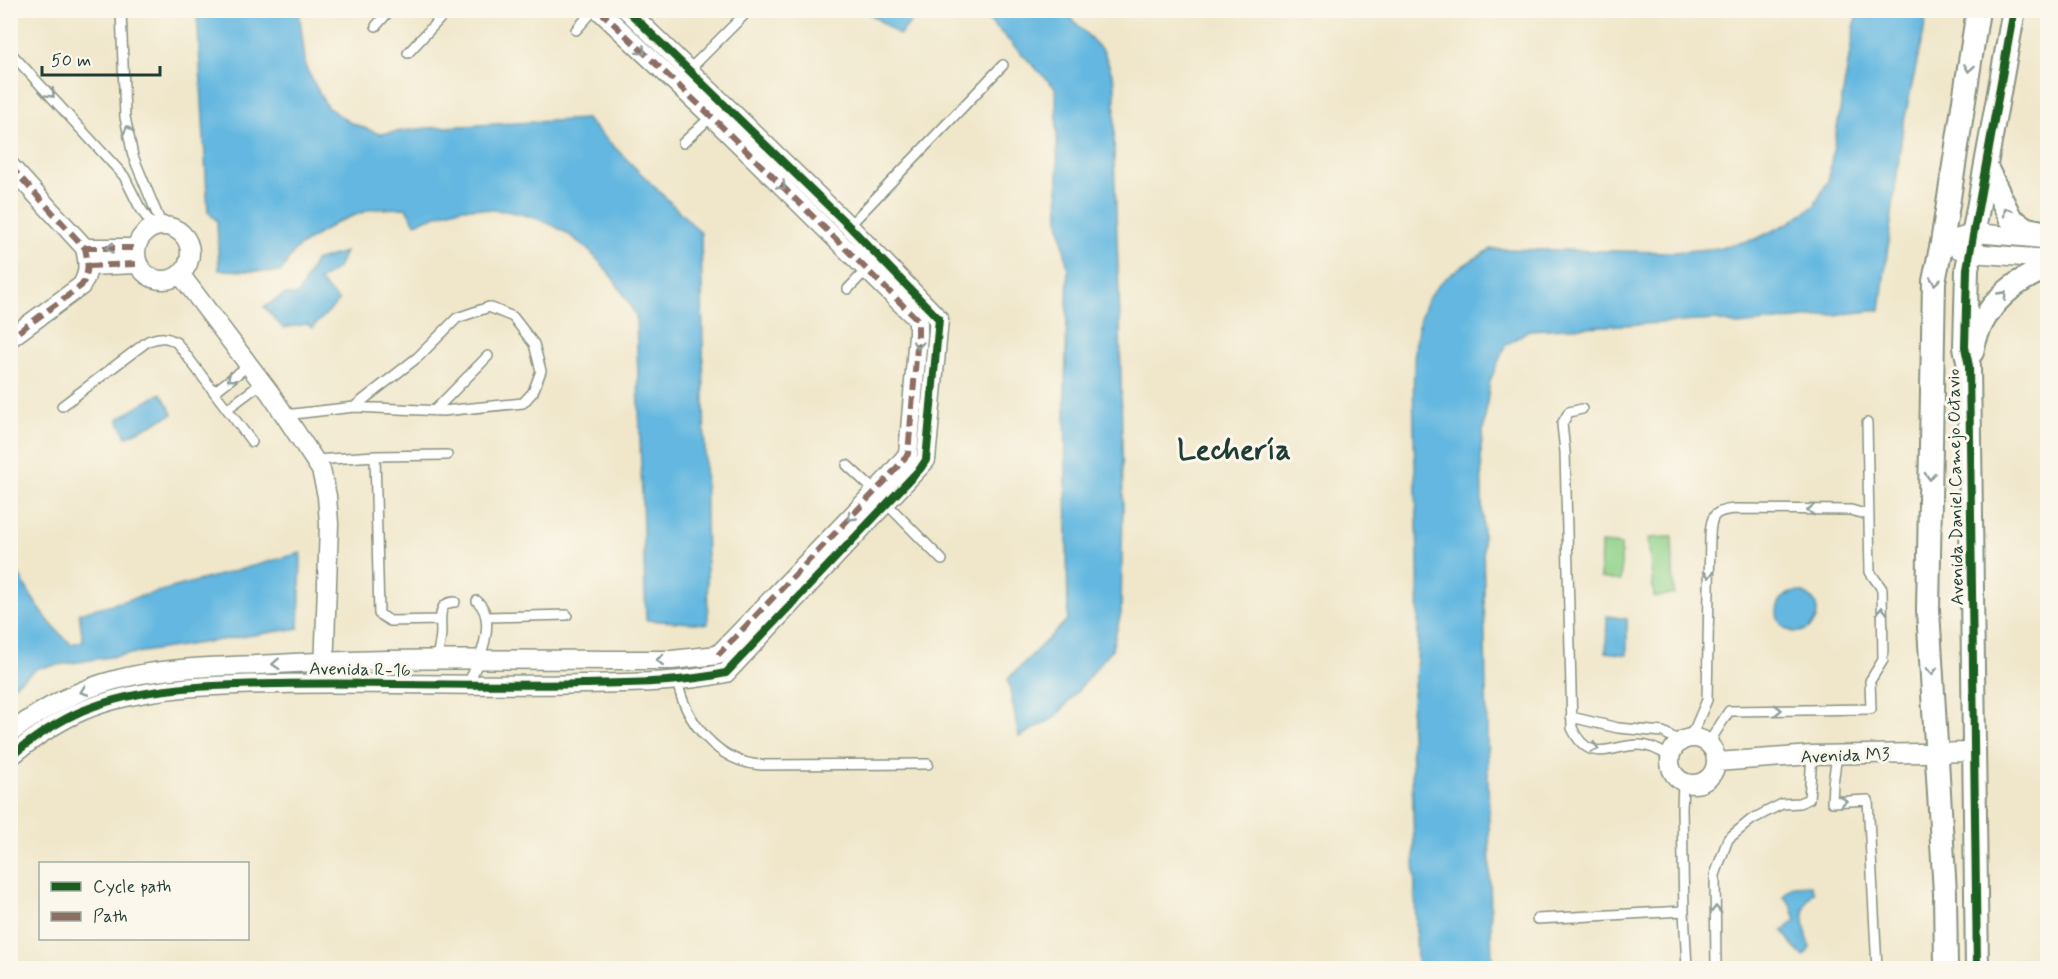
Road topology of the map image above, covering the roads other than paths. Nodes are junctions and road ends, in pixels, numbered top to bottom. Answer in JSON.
{"nodes":[{"id":1,"x":121,"y":10,"type":"edge"},
{"id":2,"x":390,"y":10,"type":"edge"},
{"id":3,"x":448,"y":10,"type":"edge"},
{"id":4,"x":594,"y":10,"type":"edge"},
{"id":5,"x":599,"y":10,"type":"edge"},
{"id":6,"x":627,"y":10,"type":"edge"},
{"id":7,"x":749,"y":10,"type":"edge"},
{"id":8,"x":1978,"y":10,"type":"edge"},
{"id":9,"x":2014,"y":10,"type":"edge"},
{"id":10,"x":376,"y":26,"type":"dead end"},
{"id":11,"x":576,"y":30,"type":"dead end"},
{"id":12,"x":10,"y":52,"type":"edge"},
{"id":13,"x":408,"y":53,"type":"dead end"},
{"id":14,"x":1003,"y":65,"type":"dead end"},
{"id":15,"x":689,"y":70,"type":"junction"},
{"id":16,"x":718,"y":110,"type":"junction"},
{"id":17,"x":683,"y":143,"type":"dead end"},
{"id":18,"x":764,"y":155,"type":"junction"},
{"id":19,"x":10,"y":166,"type":"edge"},
{"id":20,"x":1986,"y":167,"type":"junction"},
{"id":21,"x":158,"y":226,"type":"junction"},
{"id":22,"x":849,"y":226,"type":"junction"},
{"id":23,"x":2048,"y":233,"type":"edge"},
{"id":24,"x":2048,"y":239,"type":"edge"},
{"id":25,"x":1942,"y":243,"type":"junction"},
{"id":26,"x":1973,"y":243,"type":"junction"},
{"id":27,"x":137,"y":256,"type":"junction"},
{"id":28,"x":86,"y":257,"type":"junction"},
{"id":29,"x":2048,"y":259,"type":"edge"},
{"id":30,"x":873,"y":263,"type":"junction"},
{"id":31,"x":2048,"y":268,"type":"edge"},
{"id":32,"x":180,"y":274,"type":"junction"},
{"id":33,"x":848,"y":289,"type":"dead end"},
{"id":34,"x":10,"y":338,"type":"edge"},
{"id":35,"x":488,"y":356,"type":"dead end"},
{"id":36,"x":249,"y":365,"type":"junction"},
{"id":37,"x":1970,"y":366,"type":"junction"},
{"id":38,"x":262,"y":382,"type":"junction"},
{"id":39,"x":214,"y":392,"type":"junction"},
{"id":40,"x":62,"y":406,"type":"dead end"},
{"id":41,"x":354,"y":407,"type":"junction"},
{"id":42,"x":227,"y":409,"type":"junction"},
{"id":43,"x":1582,"y":409,"type":"dead end"},
{"id":44,"x":434,"y":411,"type":"junction"},
{"id":45,"x":285,"y":415,"type":"junction"},
{"id":46,"x":1867,"y":423,"type":"dead end"},
{"id":47,"x":252,"y":442,"type":"dead end"},
{"id":48,"x":447,"y":455,"type":"dead end"},
{"id":49,"x":375,"y":456,"type":"junction"},
{"id":50,"x":315,"y":460,"type":"junction"},
{"id":51,"x":847,"y":465,"type":"dead end"},
{"id":52,"x":881,"y":497,"type":"junction"},
{"id":53,"x":1868,"y":515,"type":"junction"},
{"id":54,"x":942,"y":560,"type":"dead end"},
{"id":55,"x":477,"y":601,"type":"dead end"},
{"id":56,"x":455,"y":602,"type":"dead end"},
{"id":57,"x":567,"y":615,"type":"dead end"},
{"id":58,"x":486,"y":617,"type":"junction"},
{"id":59,"x":440,"y":620,"type":"junction"},
{"id":60,"x":718,"y":655,"type":"junction"},
{"id":61,"x":480,"y":660,"type":"junction"},
{"id":62,"x":436,"y":661,"type":"junction"},
{"id":63,"x":324,"y":662,"type":"junction"},
{"id":64,"x":726,"y":673,"type":"junction"},
{"id":65,"x":676,"y":680,"type":"junction"},
{"id":66,"x":323,"y":683,"type":"junction"},
{"id":67,"x":467,"y":686,"type":"junction"},
{"id":68,"x":1571,"y":717,"type":"junction"},
{"id":69,"x":10,"y":733,"type":"edge"},
{"id":70,"x":1679,"y":746,"type":"junction"},
{"id":71,"x":1936,"y":752,"type":"junction"},
{"id":72,"x":1973,"y":752,"type":"junction"},
{"id":73,"x":1715,"y":755,"type":"junction"},
{"id":74,"x":1812,"y":755,"type":"junction"},
{"id":75,"x":1837,"y":755,"type":"junction"},
{"id":76,"x":10,"y":757,"type":"edge"},
{"id":77,"x":928,"y":764,"type":"dead end"},
{"id":78,"x":1683,"y":782,"type":"junction"},
{"id":79,"x":1684,"y":911,"type":"junction"},
{"id":80,"x":1537,"y":919,"type":"dead end"},
{"id":81,"x":1687,"y":969,"type":"edge"},
{"id":82,"x":1716,"y":969,"type":"edge"},
{"id":83,"x":1877,"y":969,"type":"edge"},
{"id":84,"x":1946,"y":969,"type":"edge"},
{"id":85,"x":1977,"y":969,"type":"edge"}],
"edges":[{"from":21,"to":1,"type":"lane","one_way":true},
{"from":2,"to":10,"type":"lane"},
{"from":3,"to":13,"type":"lane"},
{"from":4,"to":11,"type":"lane"},
{"from":5,"to":16,"type":"street","one_way":true},
{"from":6,"to":15,"type":"street"},
{"from":7,"to":15,"type":"lane"},
{"from":8,"to":25,"type":"street","name":"Avenida Daniel Camejo Octavio","one_way":true},
{"from":9,"to":20,"type":"street","name":"Avenida Daniel Camejo Octavio"},
{"from":12,"to":21,"type":"lane","one_way":true},
{"from":14,"to":22,"type":"lane"},
{"from":15,"to":16,"type":"street"},
{"from":16,"to":17,"type":"lane"},
{"from":16,"to":18,"type":"street"},
{"from":18,"to":22,"type":"street"},
{"from":18,"to":30,"type":"street","one_way":true},
{"from":19,"to":28,"type":"street"},
{"from":23,"to":20,"type":"street","one_way":true},
{"from":20,"to":26,"type":"street","name":"Avenida Daniel Camejo Octavio"},
{"from":21,"to":27,"type":"street"},
{"from":21,"to":32,"type":"street"},
{"from":22,"to":30,"type":"street"},
{"from":24,"to":26,"type":"street"},
{"from":25,"to":26,"type":"street"},
{"from":25,"to":71,"type":"street","name":"Avenida Daniel Camejo Octavio","one_way":true},
{"from":26,"to":29,"type":"street"},
{"from":26,"to":37,"type":"street","name":"Avenida Daniel Camejo Octavio"},
{"from":27,"to":28,"type":"street"},
{"from":27,"to":32,"type":"street"},
{"from":28,"to":34,"type":"street"},
{"from":30,"to":33,"type":"lane"},
{"from":30,"to":52,"type":"street"},
{"from":37,"to":31,"type":"street","one_way":true},
{"from":32,"to":36,"type":"street"},
{"from":35,"to":44,"type":"lane"},
{"from":36,"to":38,"type":"street"},
{"from":36,"to":39,"type":"lane","one_way":true},
{"from":37,"to":72,"type":"street","name":"Avenida Daniel Camejo Octavio"},
{"from":38,"to":42,"type":"lane"},
{"from":38,"to":45,"type":"street"},
{"from":39,"to":40,"type":"lane"},
{"from":39,"to":42,"type":"lane"},
{"from":41,"to":44,"type":"lane"},
{"from":41,"to":44,"type":"lane"},
{"from":41,"to":45,"type":"lane"},
{"from":42,"to":47,"type":"lane"},
{"from":43,"to":68,"type":"lane"},
{"from":45,"to":50,"type":"street"},
{"from":46,"to":53,"type":"lane"},
{"from":48,"to":49,"type":"lane"},
{"from":49,"to":50,"type":"lane"},
{"from":49,"to":59,"type":"lane"},
{"from":50,"to":63,"type":"street"},
{"from":51,"to":52,"type":"lane"},
{"from":52,"to":54,"type":"lane"},
{"from":52,"to":60,"type":"street","one_way":true},
{"from":52,"to":64,"type":"street"},
{"from":53,"to":70,"type":"lane","one_way":true},
{"from":73,"to":53,"type":"lane","one_way":true},
{"from":55,"to":58,"type":"lane"},
{"from":56,"to":59,"type":"lane"},
{"from":57,"to":58,"type":"lane"},
{"from":58,"to":61,"type":"lane"},
{"from":59,"to":62,"type":"lane"},
{"from":60,"to":61,"type":"street","name":"Avenida R-16","one_way":true},
{"from":60,"to":64,"type":"street"},
{"from":61,"to":62,"type":"street","name":"Avenida R-16"},
{"from":61,"to":67,"type":"lane"},
{"from":62,"to":63,"type":"street","name":"Avenida R-16"},
{"from":63,"to":66,"type":"street"},
{"from":63,"to":69,"type":"street","name":"Avenida R-16","one_way":true},
{"from":64,"to":65,"type":"street","name":"Avenida R-16"},
{"from":65,"to":67,"type":"street","name":"Avenida R-16"},
{"from":65,"to":77,"type":"lane"},
{"from":66,"to":67,"type":"street","name":"Avenida R-16"},
{"from":66,"to":76,"type":"street","name":"Avenida R-16"},
{"from":68,"to":70,"type":"lane"},
{"from":68,"to":70,"type":"lane","one_way":true},
{"from":70,"to":73,"type":"street"},
{"from":70,"to":78,"type":"street"},
{"from":71,"to":72,"type":"street","name":"Avenida M3"},
{"from":71,"to":75,"type":"street","name":"Avenida M3"},
{"from":71,"to":84,"type":"street","name":"Avenida Daniel Camejo Octavio"},
{"from":72,"to":85,"type":"street","name":"Avenida Daniel Camejo Octavio"},
{"from":73,"to":74,"type":"street","name":"Avenida M3"},
{"from":73,"to":78,"type":"street"},
{"from":74,"to":75,"type":"street","name":"Avenida M3"},
{"from":82,"to":74,"type":"lane","one_way":true},
{"from":75,"to":83,"type":"lane","one_way":true},
{"from":78,"to":79,"type":"lane"},
{"from":79,"to":80,"type":"lane"},
{"from":79,"to":81,"type":"lane"}]}
